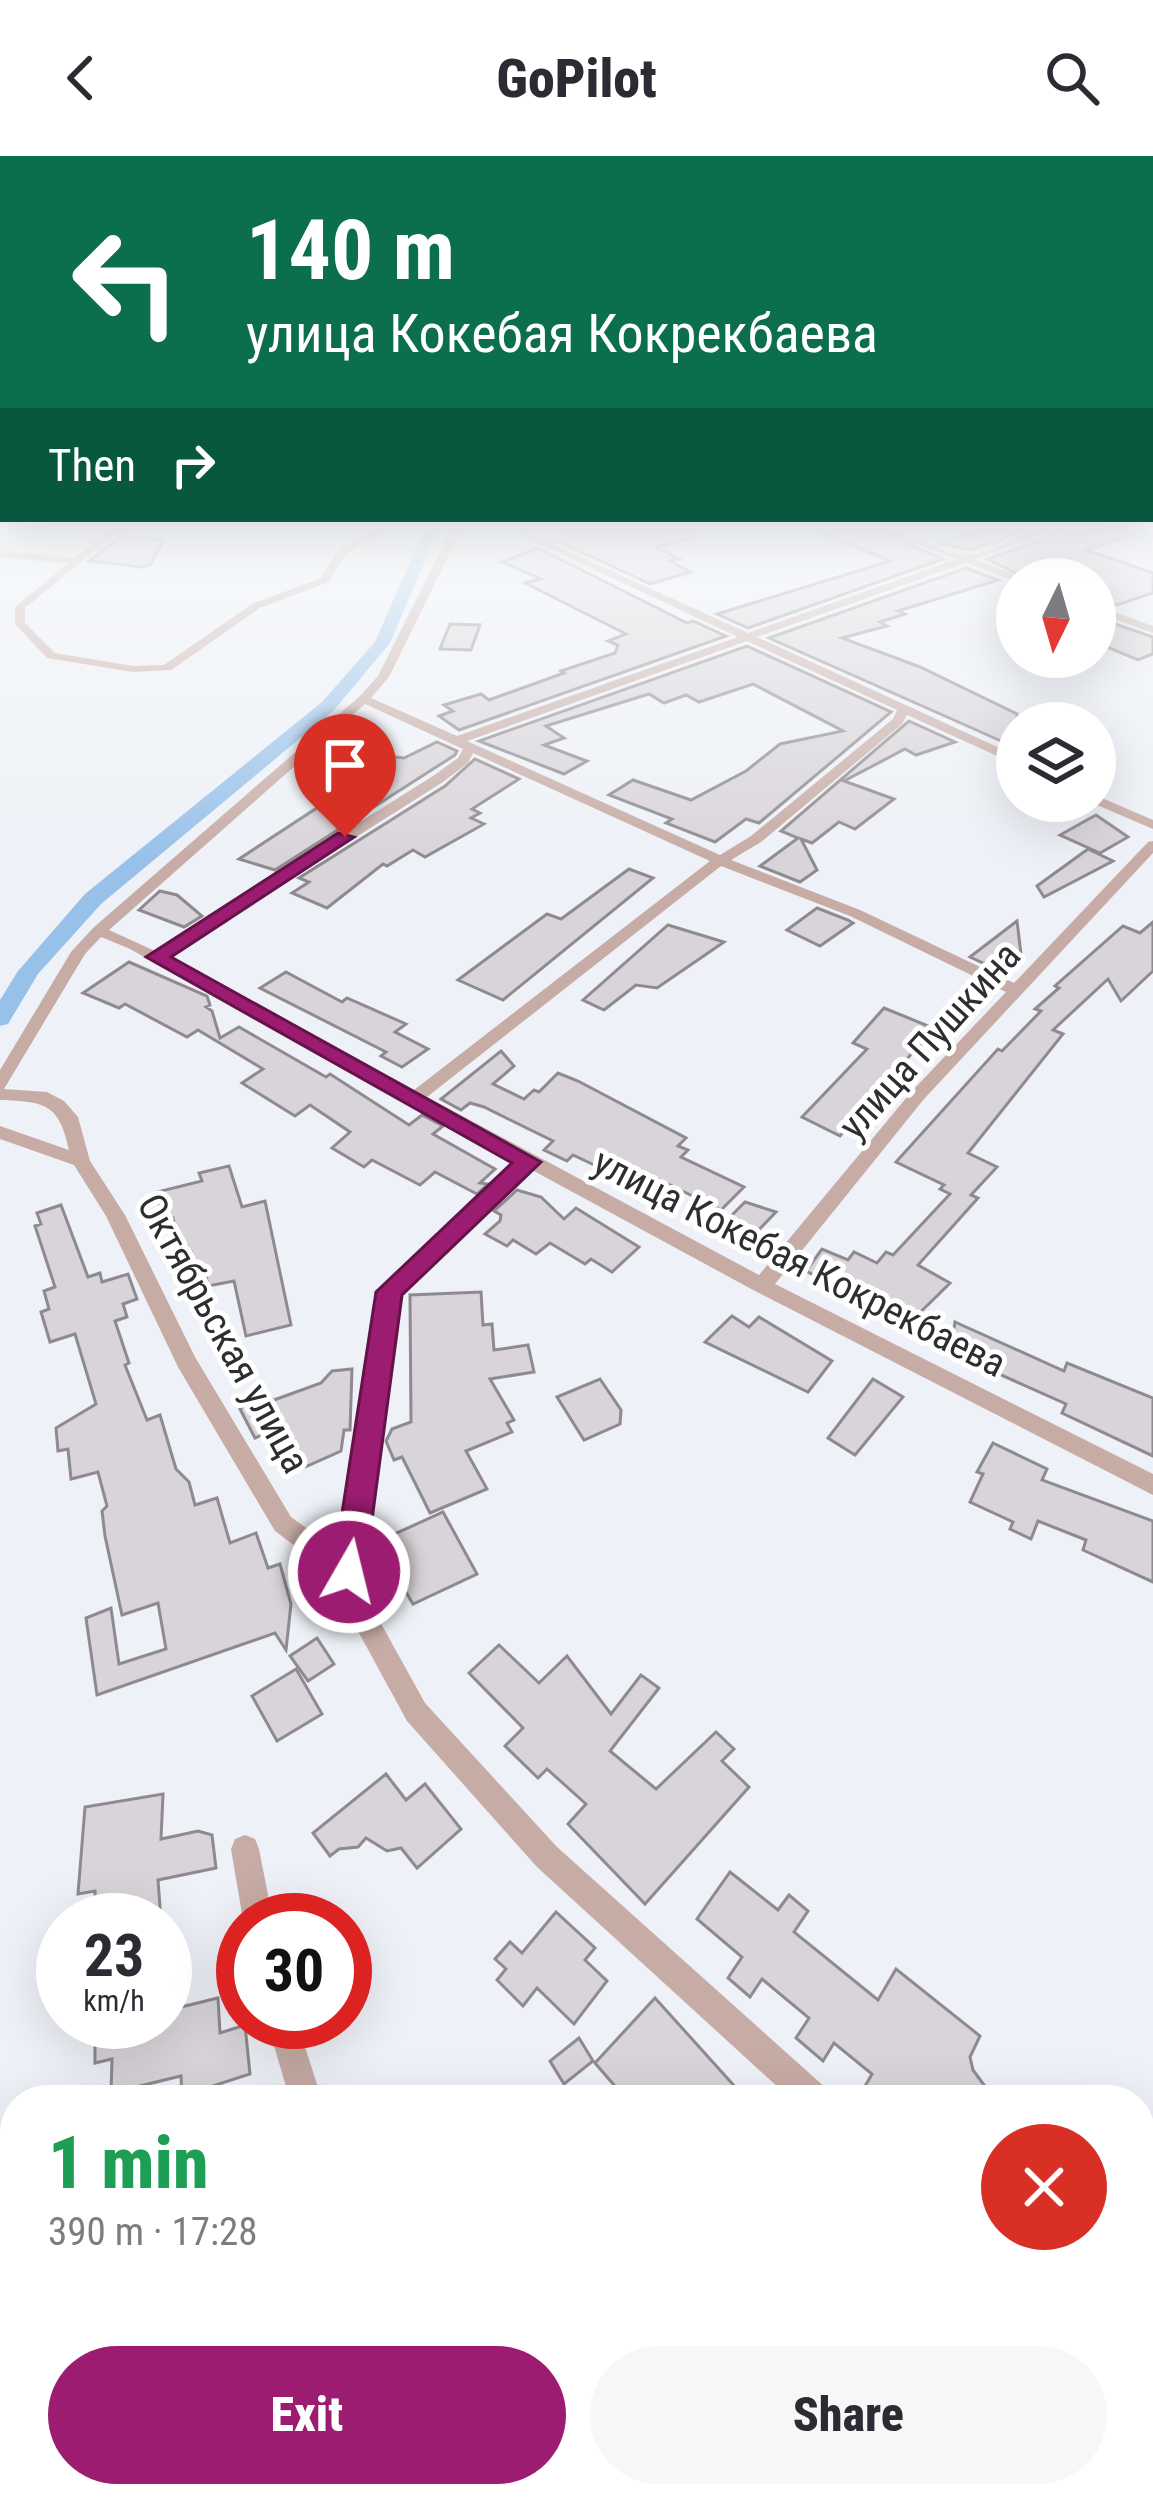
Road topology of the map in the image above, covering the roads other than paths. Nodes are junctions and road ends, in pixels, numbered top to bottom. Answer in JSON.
{"nodes":[{"id":1,"x":35,"y":640,"type":"edge"},
{"id":2,"x":208,"y":640,"type":"edge"},
{"id":3,"x":402,"y":640,"type":"edge"},
{"id":4,"x":739,"y":640,"type":"edge"},
{"id":5,"x":761,"y":640,"type":"edge"},
{"id":6,"x":364,"y":698,"type":"junction"},
{"id":7,"x":904,"y":708,"type":"junction"},
{"id":8,"x":461,"y":745,"type":"junction"},
{"id":9,"x":996,"y":751,"type":"edge"},
{"id":10,"x":1116,"y":808,"type":"edge"},
{"id":11,"x":1153,"y":825,"type":"edge"},
{"id":12,"x":1153,"y":845,"type":"edge"},
{"id":13,"x":724,"y":861,"type":"junction"},
{"id":14,"x":98,"y":931,"type":"junction"},
{"id":15,"x":156,"y":957,"type":"junction"},
{"id":16,"x":1017,"y":991,"type":"junction"},
{"id":17,"x":0,"y":1084,"type":"edge"},
{"id":18,"x":0,"y":1094,"type":"edge"},
{"id":19,"x":413,"y":1099,"type":"junction"},
{"id":20,"x":0,"y":1132,"type":"edge"},
{"id":21,"x":81,"y":1161,"type":"junction"},
{"id":22,"x":529,"y":1162,"type":"junction"},
{"id":23,"x":762,"y":1286,"type":"junction"},
{"id":24,"x":1153,"y":1485,"type":"edge"},
{"id":25,"x":349,"y":1572,"type":"junction"},
{"id":26,"x":244,"y":1849,"type":"dead end"},
{"id":27,"x":253,"y":1893,"type":"edge"},
{"id":28,"x":290,"y":2049,"type":"edge"},
{"id":29,"x":301,"y":2085,"type":"edge"},
{"id":30,"x":799,"y":2085,"type":"edge"}],
"edges":[{"from":1,"to":2,"type":"street"},
{"from":3,"to":6,"type":"street"},
{"from":4,"to":8,"type":"street"},
{"from":5,"to":7,"type":"street"},
{"from":6,"to":8,"type":"street"},
{"from":6,"to":14,"type":"street"},
{"from":7,"to":9,"type":"street"},
{"from":7,"to":13,"type":"street"},
{"from":8,"to":13,"type":"street"},
{"from":8,"to":15,"type":"street"},
{"from":10,"to":11,"type":"street"},
{"from":12,"to":16,"type":"street","name":"улица Пушкина"},
{"from":13,"to":16,"type":"street"},
{"from":13,"to":19,"type":"street"},
{"from":14,"to":15,"type":"street","name":"улица Кокебая Кокрекбаева"},
{"from":14,"to":17,"type":"street"},
{"from":15,"to":19,"type":"street","name":"улица Кокебая Кокрекбаева"},
{"from":16,"to":23,"type":"street","name":"улица Пушкина"},
{"from":18,"to":21,"type":"street","name":"Октябрьская улица"},
{"from":19,"to":22,"type":"street","name":"улица Кокебая Кокрекбаева"},
{"from":20,"to":21,"type":"street"},
{"from":21,"to":25,"type":"street","name":"Октябрьская улица"},
{"from":22,"to":23,"type":"street","name":"улица Кокебая Кокрекбаева"},
{"from":22,"to":25,"type":"street"},
{"from":23,"to":24,"type":"street","name":"улица Кокебая Кокрекбаева"},
{"from":25,"to":30,"type":"street"},
{"from":26,"to":27,"type":"street"},
{"from":28,"to":29,"type":"street"}]}
